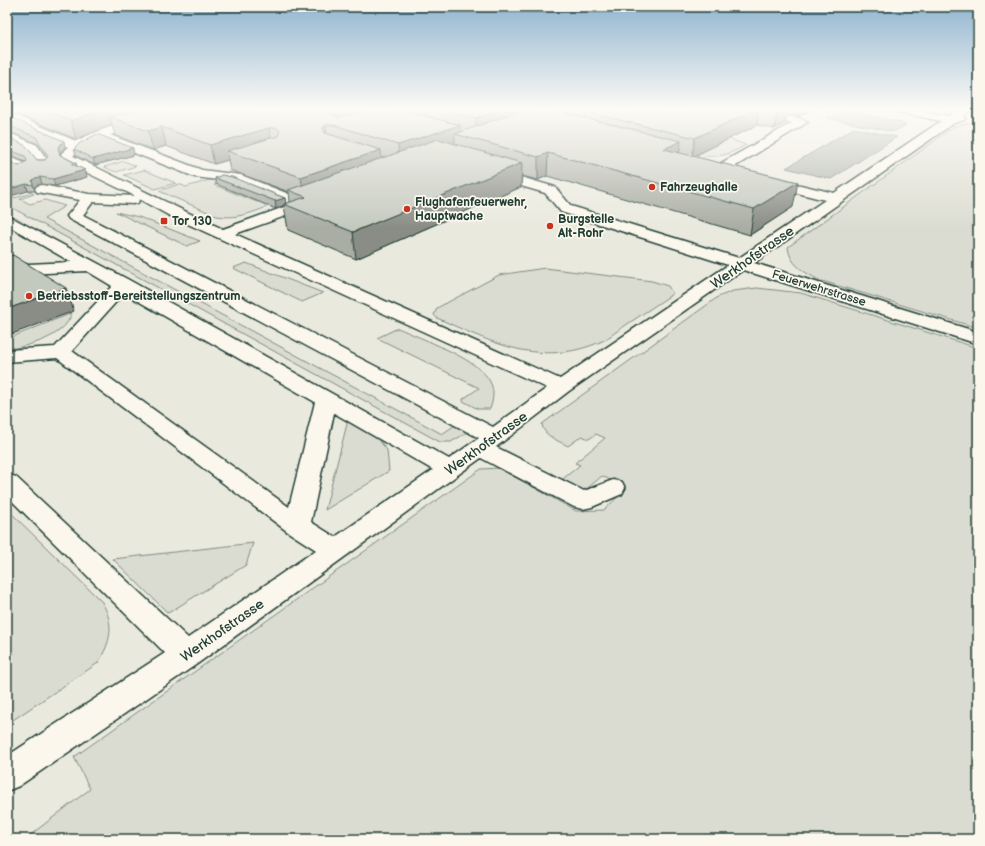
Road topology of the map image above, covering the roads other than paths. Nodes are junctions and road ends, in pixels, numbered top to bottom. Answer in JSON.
{"nodes":[{"id":1,"x":34,"y":149,"type":"edge"},
{"id":2,"x":71,"y":149,"type":"edge"},
{"id":3,"x":138,"y":149,"type":"edge"},
{"id":4,"x":755,"y":149,"type":"edge"},
{"id":5,"x":908,"y":149,"type":"edge"},
{"id":6,"x":7,"y":160,"type":"edge"},
{"id":7,"x":43,"y":162,"type":"edge"},
{"id":8,"x":234,"y":164,"type":"edge"},
{"id":9,"x":706,"y":165,"type":"edge"},
{"id":10,"x":22,"y":167,"type":"edge"},
{"id":11,"x":475,"y":168,"type":"edge"},
{"id":12,"x":721,"y":169,"type":"junction"},
{"id":13,"x":736,"y":173,"type":"edge"},
{"id":14,"x":200,"y":174,"type":"junction"},
{"id":15,"x":752,"y":177,"type":"edge"},
{"id":16,"x":80,"y":179,"type":"edge"},
{"id":17,"x":58,"y":185,"type":"edge"},
{"id":18,"x":42,"y":189,"type":"dead end"},
{"id":19,"x":326,"y":197,"type":"edge"},
{"id":20,"x":89,"y":198,"type":"junction"},
{"id":21,"x":836,"y":198,"type":"junction"},
{"id":22,"x":133,"y":200,"type":"junction"},
{"id":23,"x":304,"y":205,"type":"junction"},
{"id":24,"x":173,"y":212,"type":"junction"},
{"id":25,"x":7,"y":218,"type":"edge"},
{"id":26,"x":222,"y":234,"type":"junction"},
{"id":27,"x":743,"y":265,"type":"junction"},
{"id":28,"x":90,"y":266,"type":"junction"},
{"id":29,"x":7,"y":270,"type":"edge"},
{"id":30,"x":123,"y":284,"type":"junction"},
{"id":31,"x":978,"y":338,"type":"edge"},
{"id":32,"x":61,"y":352,"type":"junction"},
{"id":33,"x":7,"y":356,"type":"edge"},
{"id":34,"x":562,"y":387,"type":"junction"},
{"id":35,"x":326,"y":400,"type":"junction"},
{"id":36,"x":487,"y":443,"type":"junction"},
{"id":37,"x":450,"y":470,"type":"junction"},
{"id":38,"x":7,"y":482,"type":"edge"},
{"id":39,"x":613,"y":488,"type":"dead end"},
{"id":40,"x":297,"y":526,"type":"junction"},
{"id":41,"x":336,"y":550,"type":"junction"},
{"id":42,"x":186,"y":655,"type":"junction"},
{"id":43,"x":7,"y":775,"type":"edge"}],
"edges":[{"from":1,"to":7,"type":"lane"},
{"from":2,"to":24,"type":"lane"},
{"from":3,"to":14,"type":"lane"},
{"from":4,"to":12,"type":"lane"},
{"from":5,"to":21,"type":"lane","name":"Werkhofstrasse"},
{"from":6,"to":10,"type":"lane"},
{"from":8,"to":14,"type":"lane"},
{"from":9,"to":12,"type":"lane"},
{"from":11,"to":27,"type":"lane","name":"Feuerwehrstrasse"},
{"from":12,"to":13,"type":"lane"},
{"from":14,"to":23,"type":"lane"},
{"from":15,"to":21,"type":"lane"},
{"from":16,"to":22,"type":"lane"},
{"from":17,"to":20,"type":"lane"},
{"from":18,"to":20,"type":"lane"},
{"from":19,"to":23,"type":"lane"},
{"from":20,"to":22,"type":"lane"},
{"from":20,"to":36,"type":"lane"},
{"from":21,"to":27,"type":"lane","name":"Werkhofstrasse"},
{"from":22,"to":24,"type":"lane"},
{"from":23,"to":26,"type":"lane"},
{"from":24,"to":26,"type":"lane"},
{"from":25,"to":28,"type":"lane"},
{"from":26,"to":34,"type":"lane"},
{"from":27,"to":31,"type":"lane","name":"Feuerwehrstrasse"},
{"from":27,"to":34,"type":"lane","name":"Werkhofstrasse"},
{"from":28,"to":29,"type":"lane"},
{"from":28,"to":30,"type":"lane"},
{"from":30,"to":32,"type":"lane"},
{"from":30,"to":35,"type":"lane"},
{"from":32,"to":33,"type":"lane"},
{"from":32,"to":40,"type":"lane"},
{"from":34,"to":36,"type":"lane","name":"Werkhofstrasse"},
{"from":35,"to":37,"type":"lane"},
{"from":35,"to":40,"type":"lane"},
{"from":36,"to":37,"type":"lane","name":"Werkhofstrasse"},
{"from":36,"to":39,"type":"lane"},
{"from":37,"to":41,"type":"lane","name":"Werkhofstrasse"},
{"from":38,"to":42,"type":"lane"},
{"from":40,"to":41,"type":"lane"},
{"from":41,"to":42,"type":"lane","name":"Werkhofstrasse"},
{"from":42,"to":43,"type":"lane","name":"Werkhofstrasse"}]}
